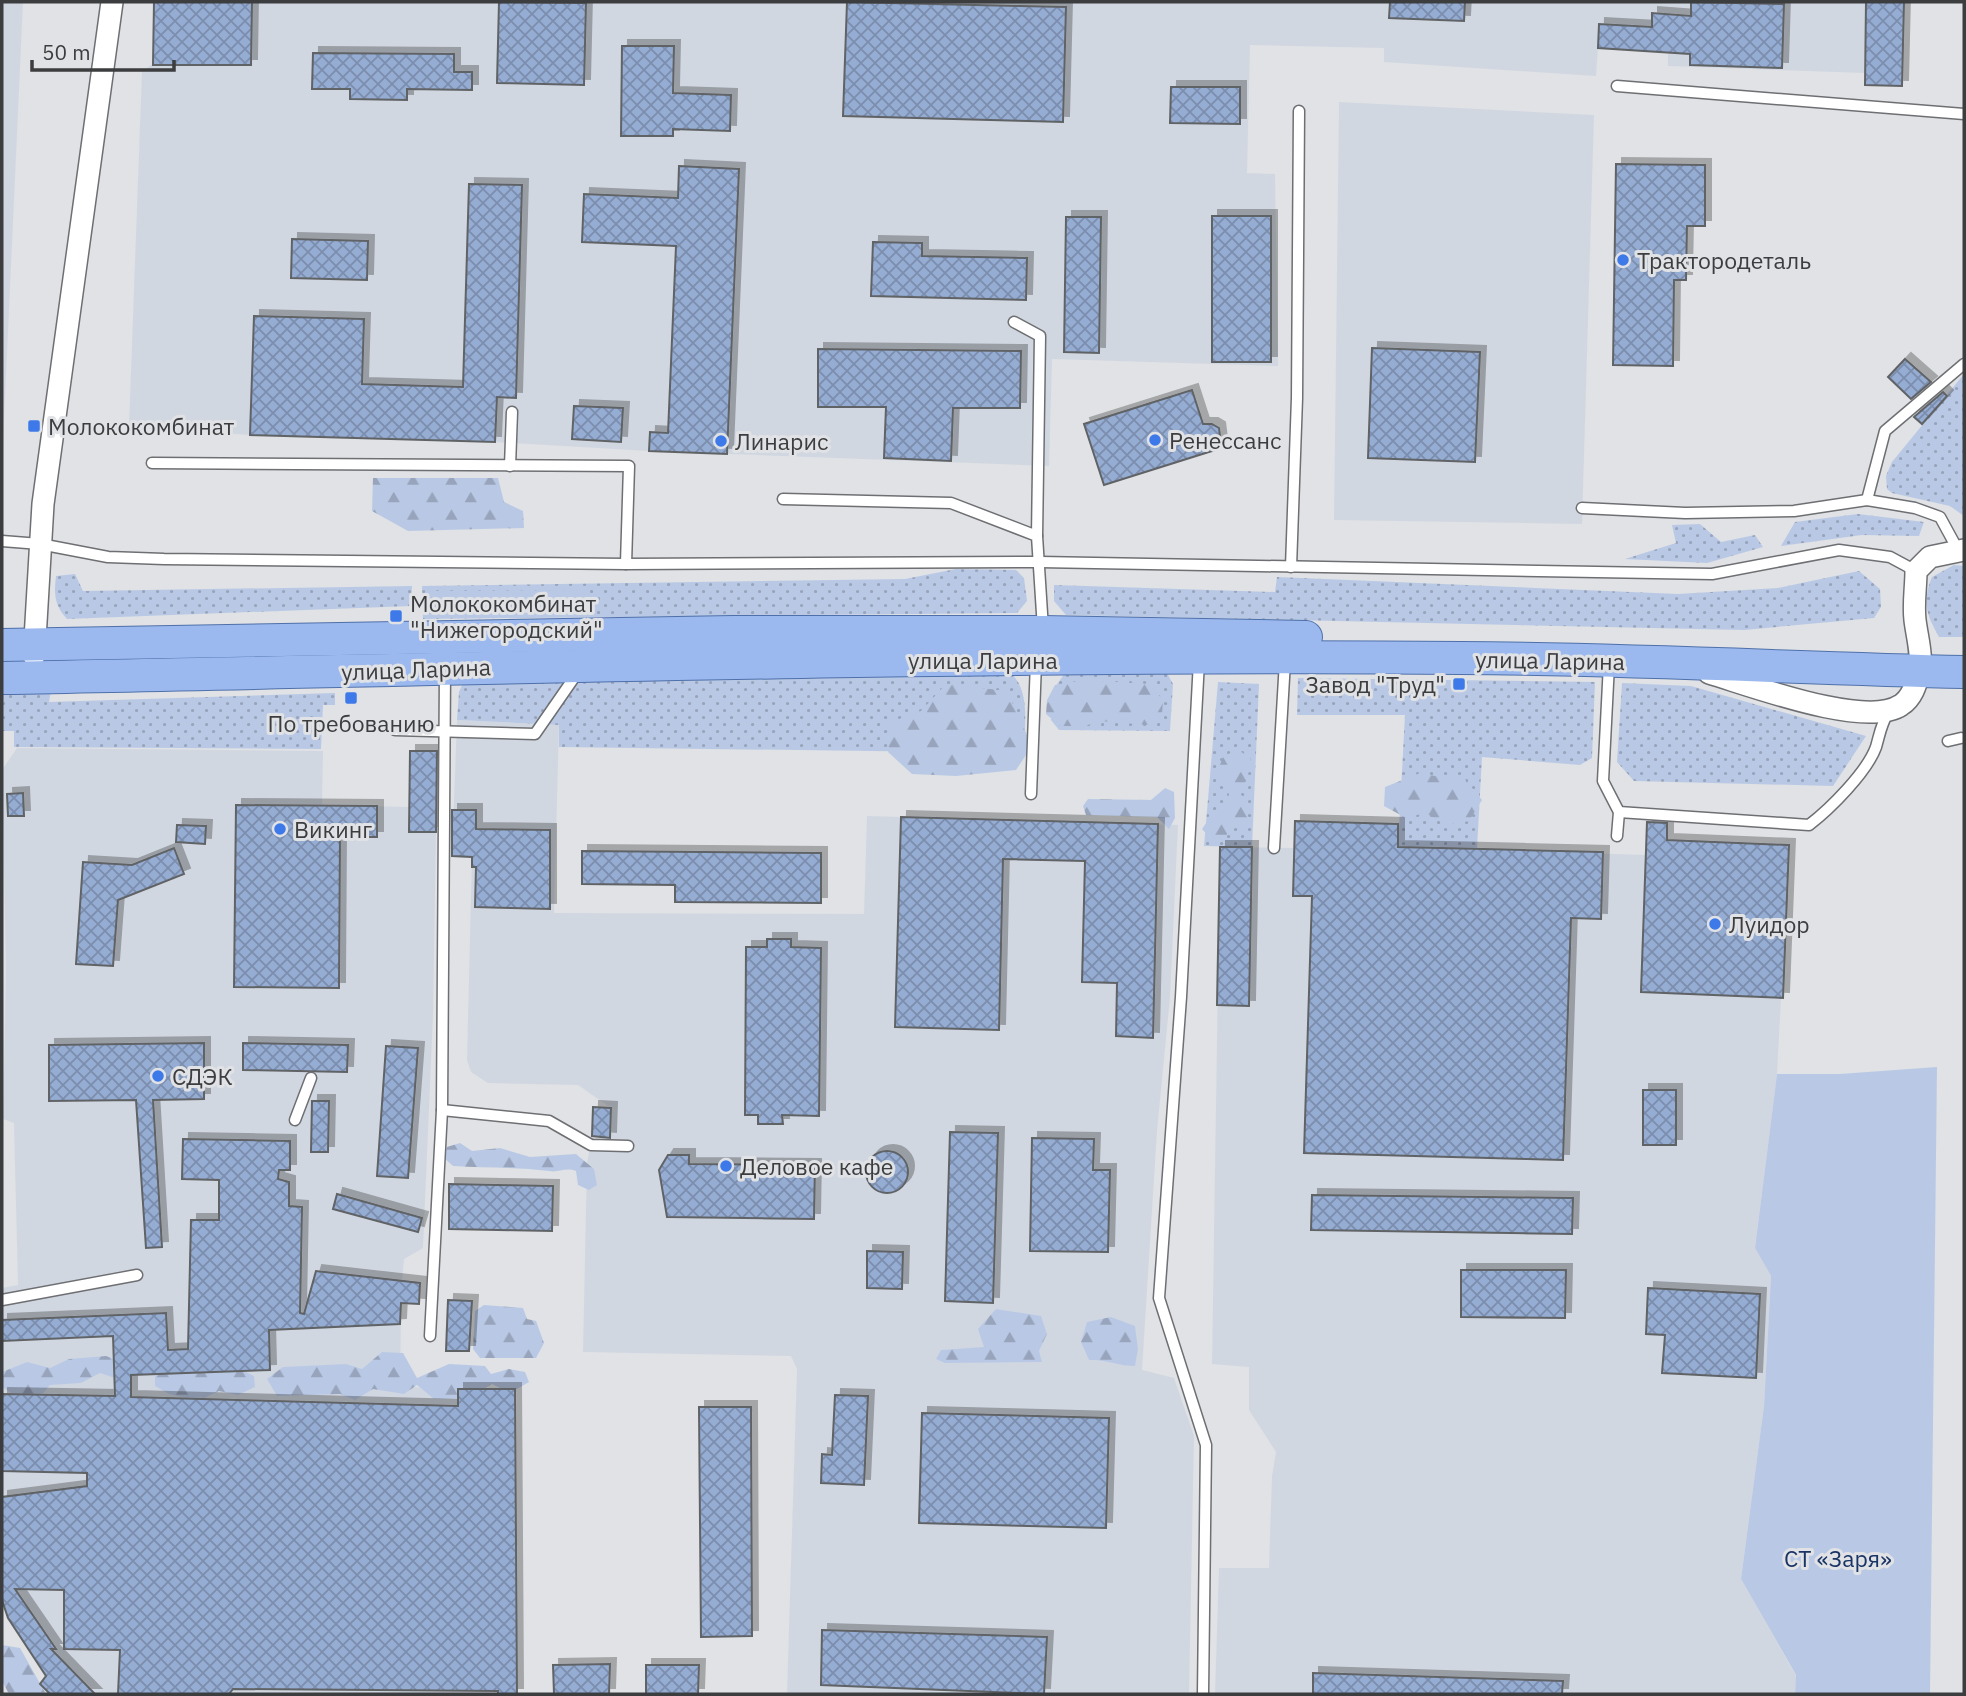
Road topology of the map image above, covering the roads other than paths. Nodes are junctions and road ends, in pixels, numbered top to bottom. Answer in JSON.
{"nodes":[{"id":1,"x":112,"y":2,"type":"edge"},
{"id":2,"x":1617,"y":86,"type":"dead end"},
{"id":3,"x":1299,"y":111,"type":"dead end"},
{"id":4,"x":1964,"y":114,"type":"edge"},
{"id":5,"x":1014,"y":322,"type":"dead end"},
{"id":6,"x":1964,"y":364,"type":"edge"},
{"id":7,"x":513,"y":412,"type":"dead end"},
{"id":8,"x":152,"y":463,"type":"dead end"},
{"id":9,"x":510,"y":466,"type":"junction"},
{"id":10,"x":783,"y":499,"type":"dead end"},
{"id":11,"x":1867,"y":500,"type":"junction"},
{"id":12,"x":1582,"y":508,"type":"dead end"},
{"id":13,"x":1037,"y":536,"type":"junction"},
{"id":14,"x":2,"y":541,"type":"edge"},
{"id":15,"x":40,"y":544,"type":"junction"},
{"id":16,"x":1961,"y":550,"type":"edge"},
{"id":17,"x":1040,"y":562,"type":"junction"},
{"id":18,"x":626,"y":564,"type":"junction"},
{"id":19,"x":1291,"y":567,"type":"junction"},
{"id":20,"x":1916,"y":571,"type":"junction"},
{"id":21,"x":2,"y":645,"type":"edge"},
{"id":22,"x":34,"y":645,"type":"junction"},
{"id":23,"x":1040,"y":646,"type":"junction"},
{"id":24,"x":1964,"y":652,"type":"edge"},
{"id":25,"x":1199,"y":658,"type":"junction"},
{"id":26,"x":1285,"y":658,"type":"junction"},
{"id":27,"x":2,"y":660,"type":"edge"},
{"id":28,"x":1609,"y":661,"type":"junction"},
{"id":29,"x":1670,"y":662,"type":"junction"},
{"id":30,"x":1919,"y":662,"type":"junction"},
{"id":31,"x":585,"y":665,"type":"junction"},
{"id":32,"x":445,"y":668,"type":"junction"},
{"id":33,"x":1964,"y":672,"type":"edge"},
{"id":34,"x":34,"y":677,"type":"junction"},
{"id":35,"x":2,"y":678,"type":"edge"},
{"id":36,"x":1889,"y":711,"type":"junction"},
{"id":37,"x":395,"y":730,"type":"dead end"},
{"id":38,"x":444,"y":730,"type":"junction"},
{"id":39,"x":1961,"y":738,"type":"dead end"},
{"id":40,"x":1948,"y":741,"type":"dead end"},
{"id":41,"x":1031,"y":794,"type":"dead end"},
{"id":42,"x":1619,"y":812,"type":"junction"},
{"id":43,"x":1617,"y":836,"type":"dead end"},
{"id":44,"x":1273,"y":848,"type":"dead end"},
{"id":45,"x":312,"y":1078,"type":"dead end"},
{"id":46,"x":442,"y":1110,"type":"junction"},
{"id":47,"x":295,"y":1120,"type":"dead end"},
{"id":48,"x":628,"y":1146,"type":"dead end"},
{"id":49,"x":137,"y":1275,"type":"dead end"},
{"id":50,"x":2,"y":1300,"type":"edge"},
{"id":51,"x":430,"y":1336,"type":"dead end"},
{"id":52,"x":1203,"y":1694,"type":"edge"}],
"edges":[{"from":1,"to":15,"type":"street"},
{"from":2,"to":4,"type":"lane"},
{"from":3,"to":19,"type":"lane"},
{"from":5,"to":13,"type":"lane"},
{"from":6,"to":11,"type":"lane"},
{"from":7,"to":9,"type":"lane"},
{"from":8,"to":9,"type":"lane"},
{"from":9,"to":18,"type":"lane"},
{"from":10,"to":13,"type":"lane"},
{"from":11,"to":12,"type":"lane"},
{"from":11,"to":16,"type":"lane"},
{"from":13,"to":17,"type":"lane"},
{"from":14,"to":15,"type":"lane"},
{"from":15,"to":18,"type":"lane"},
{"from":15,"to":22,"type":"street"},
{"from":16,"to":20,"type":"street"},
{"from":17,"to":18,"type":"lane"},
{"from":17,"to":19,"type":"lane"},
{"from":17,"to":23,"type":"lane"},
{"from":19,"to":20,"type":"lane"},
{"from":20,"to":30,"type":"street"},
{"from":21,"to":22,"type":"main road","name":"улица Ларина"},
{"from":22,"to":23,"type":"main road","name":"улица Ларина"},
{"from":22,"to":27,"type":"street"},
{"from":22,"to":34,"type":"street"},
{"from":23,"to":25,"type":"main road","name":"улица Ларина"},
{"from":23,"to":30,"type":"main road","name":"улица Ларина"},
{"from":23,"to":31,"type":"main road","name":"улица Ларина"},
{"from":23,"to":41,"type":"lane"},
{"from":24,"to":30,"type":"main road","name":"улица Ларина"},
{"from":25,"to":26,"type":"main road","name":"улица Ларина"},
{"from":25,"to":52,"type":"lane"},
{"from":26,"to":28,"type":"main road","name":"улица Ларина"},
{"from":26,"to":44,"type":"lane"},
{"from":28,"to":29,"type":"main road","name":"улица Ларина"},
{"from":28,"to":42,"type":"lane"},
{"from":29,"to":30,"type":"main road","name":"улица Ларина"},
{"from":29,"to":36,"type":"street"},
{"from":30,"to":33,"type":"main road","name":"улица Ларина"},
{"from":30,"to":36,"type":"street"},
{"from":31,"to":32,"type":"main road","name":"улица Ларина"},
{"from":31,"to":38,"type":"lane"},
{"from":32,"to":34,"type":"main road","name":"улица Ларина"},
{"from":32,"to":38,"type":"lane"},
{"from":34,"to":35,"type":"main road","name":"улица Ларина"},
{"from":36,"to":42,"type":"lane"},
{"from":37,"to":38,"type":"lane"},
{"from":38,"to":46,"type":"lane"},
{"from":39,"to":40,"type":"lane"},
{"from":42,"to":43,"type":"lane"},
{"from":45,"to":47,"type":"lane"},
{"from":46,"to":48,"type":"lane"},
{"from":46,"to":51,"type":"lane"},
{"from":49,"to":50,"type":"lane"}]}
